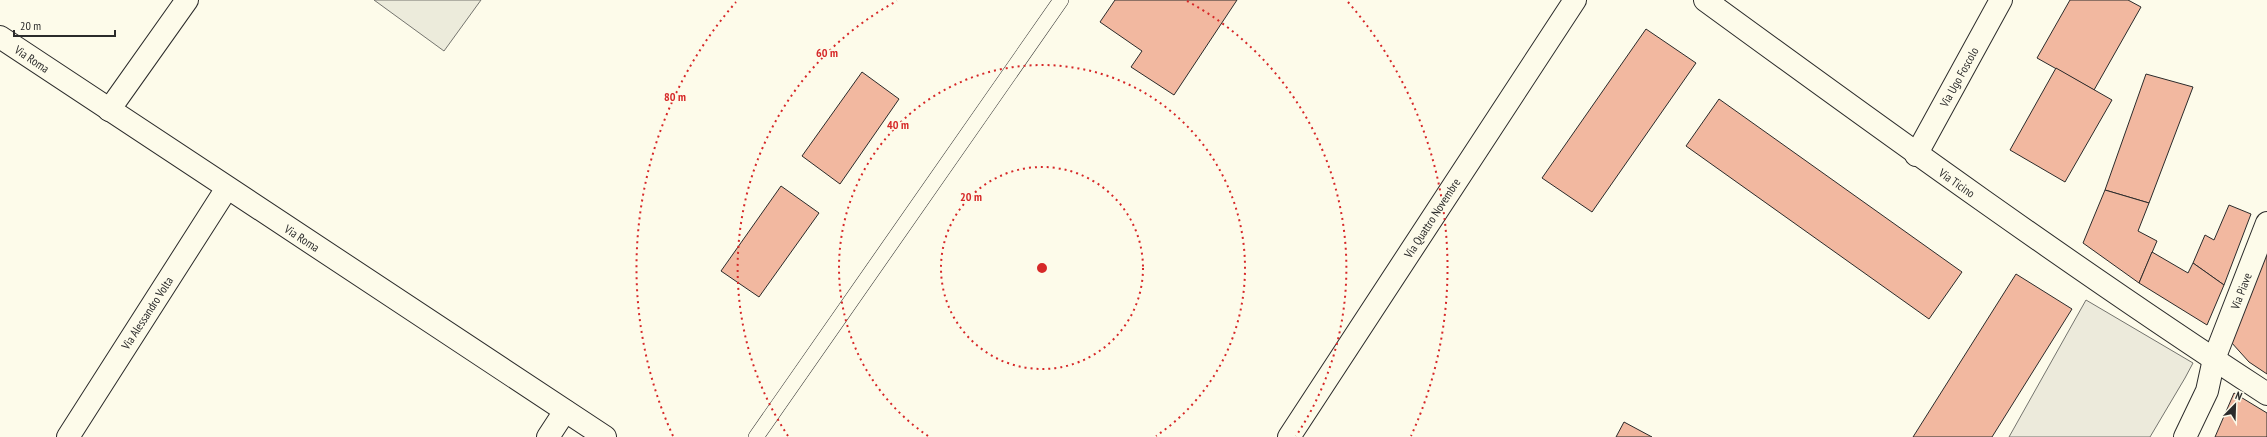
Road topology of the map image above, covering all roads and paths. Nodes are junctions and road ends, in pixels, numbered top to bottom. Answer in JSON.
{"nodes":[{"id":1,"x":188,"y":0,"type":"edge"},
{"id":2,"x":1061,"y":0,"type":"edge"},
{"id":3,"x":1575,"y":0,"type":"edge"},
{"id":4,"x":1705,"y":0,"type":"edge"},
{"id":5,"x":2001,"y":0,"type":"edge"},
{"id":6,"x":0,"y":38,"type":"edge"},
{"id":7,"x":109,"y":110,"type":"junction"},
{"id":8,"x":1916,"y":155,"type":"junction"},
{"id":9,"x":227,"y":188,"type":"junction"},
{"id":10,"x":2267,"y":223,"type":"edge"},
{"id":11,"x":2214,"y":359,"type":"junction"},
{"id":12,"x":2267,"y":394,"type":"edge"},
{"id":13,"x":566,"y":411,"type":"junction"},
{"id":14,"x":68,"y":437,"type":"edge"},
{"id":15,"x":548,"y":437,"type":"edge"},
{"id":16,"x":605,"y":437,"type":"edge"},
{"id":17,"x":756,"y":437,"type":"edge"},
{"id":18,"x":1289,"y":437,"type":"edge"},
{"id":19,"x":2185,"y":437,"type":"edge"}],
"edges":[{"from":1,"to":7,"type":"street"},
{"from":2,"to":17,"type":"lane"},
{"from":3,"to":18,"type":"street","name":"Via Quattro Novembre"},
{"from":4,"to":8,"type":"street","name":"Via Ticino"},
{"from":5,"to":8,"type":"street","name":"Via Ugo Foscolo"},
{"from":6,"to":7,"type":"street","name":"Via Roma"},
{"from":7,"to":9,"type":"street","name":"Via Roma"},
{"from":8,"to":11,"type":"street","name":"Via Ticino"},
{"from":9,"to":13,"type":"street","name":"Via Roma"},
{"from":9,"to":14,"type":"street","name":"Via Alessandro Volta"},
{"from":10,"to":11,"type":"street","name":"Via Piave"},
{"from":11,"to":12,"type":"street","name":"Via Ticino"},
{"from":11,"to":19,"type":"street","name":"Via Piave"},
{"from":13,"to":15,"type":"street"},
{"from":13,"to":16,"type":"street","name":"Via Roma"}]}
